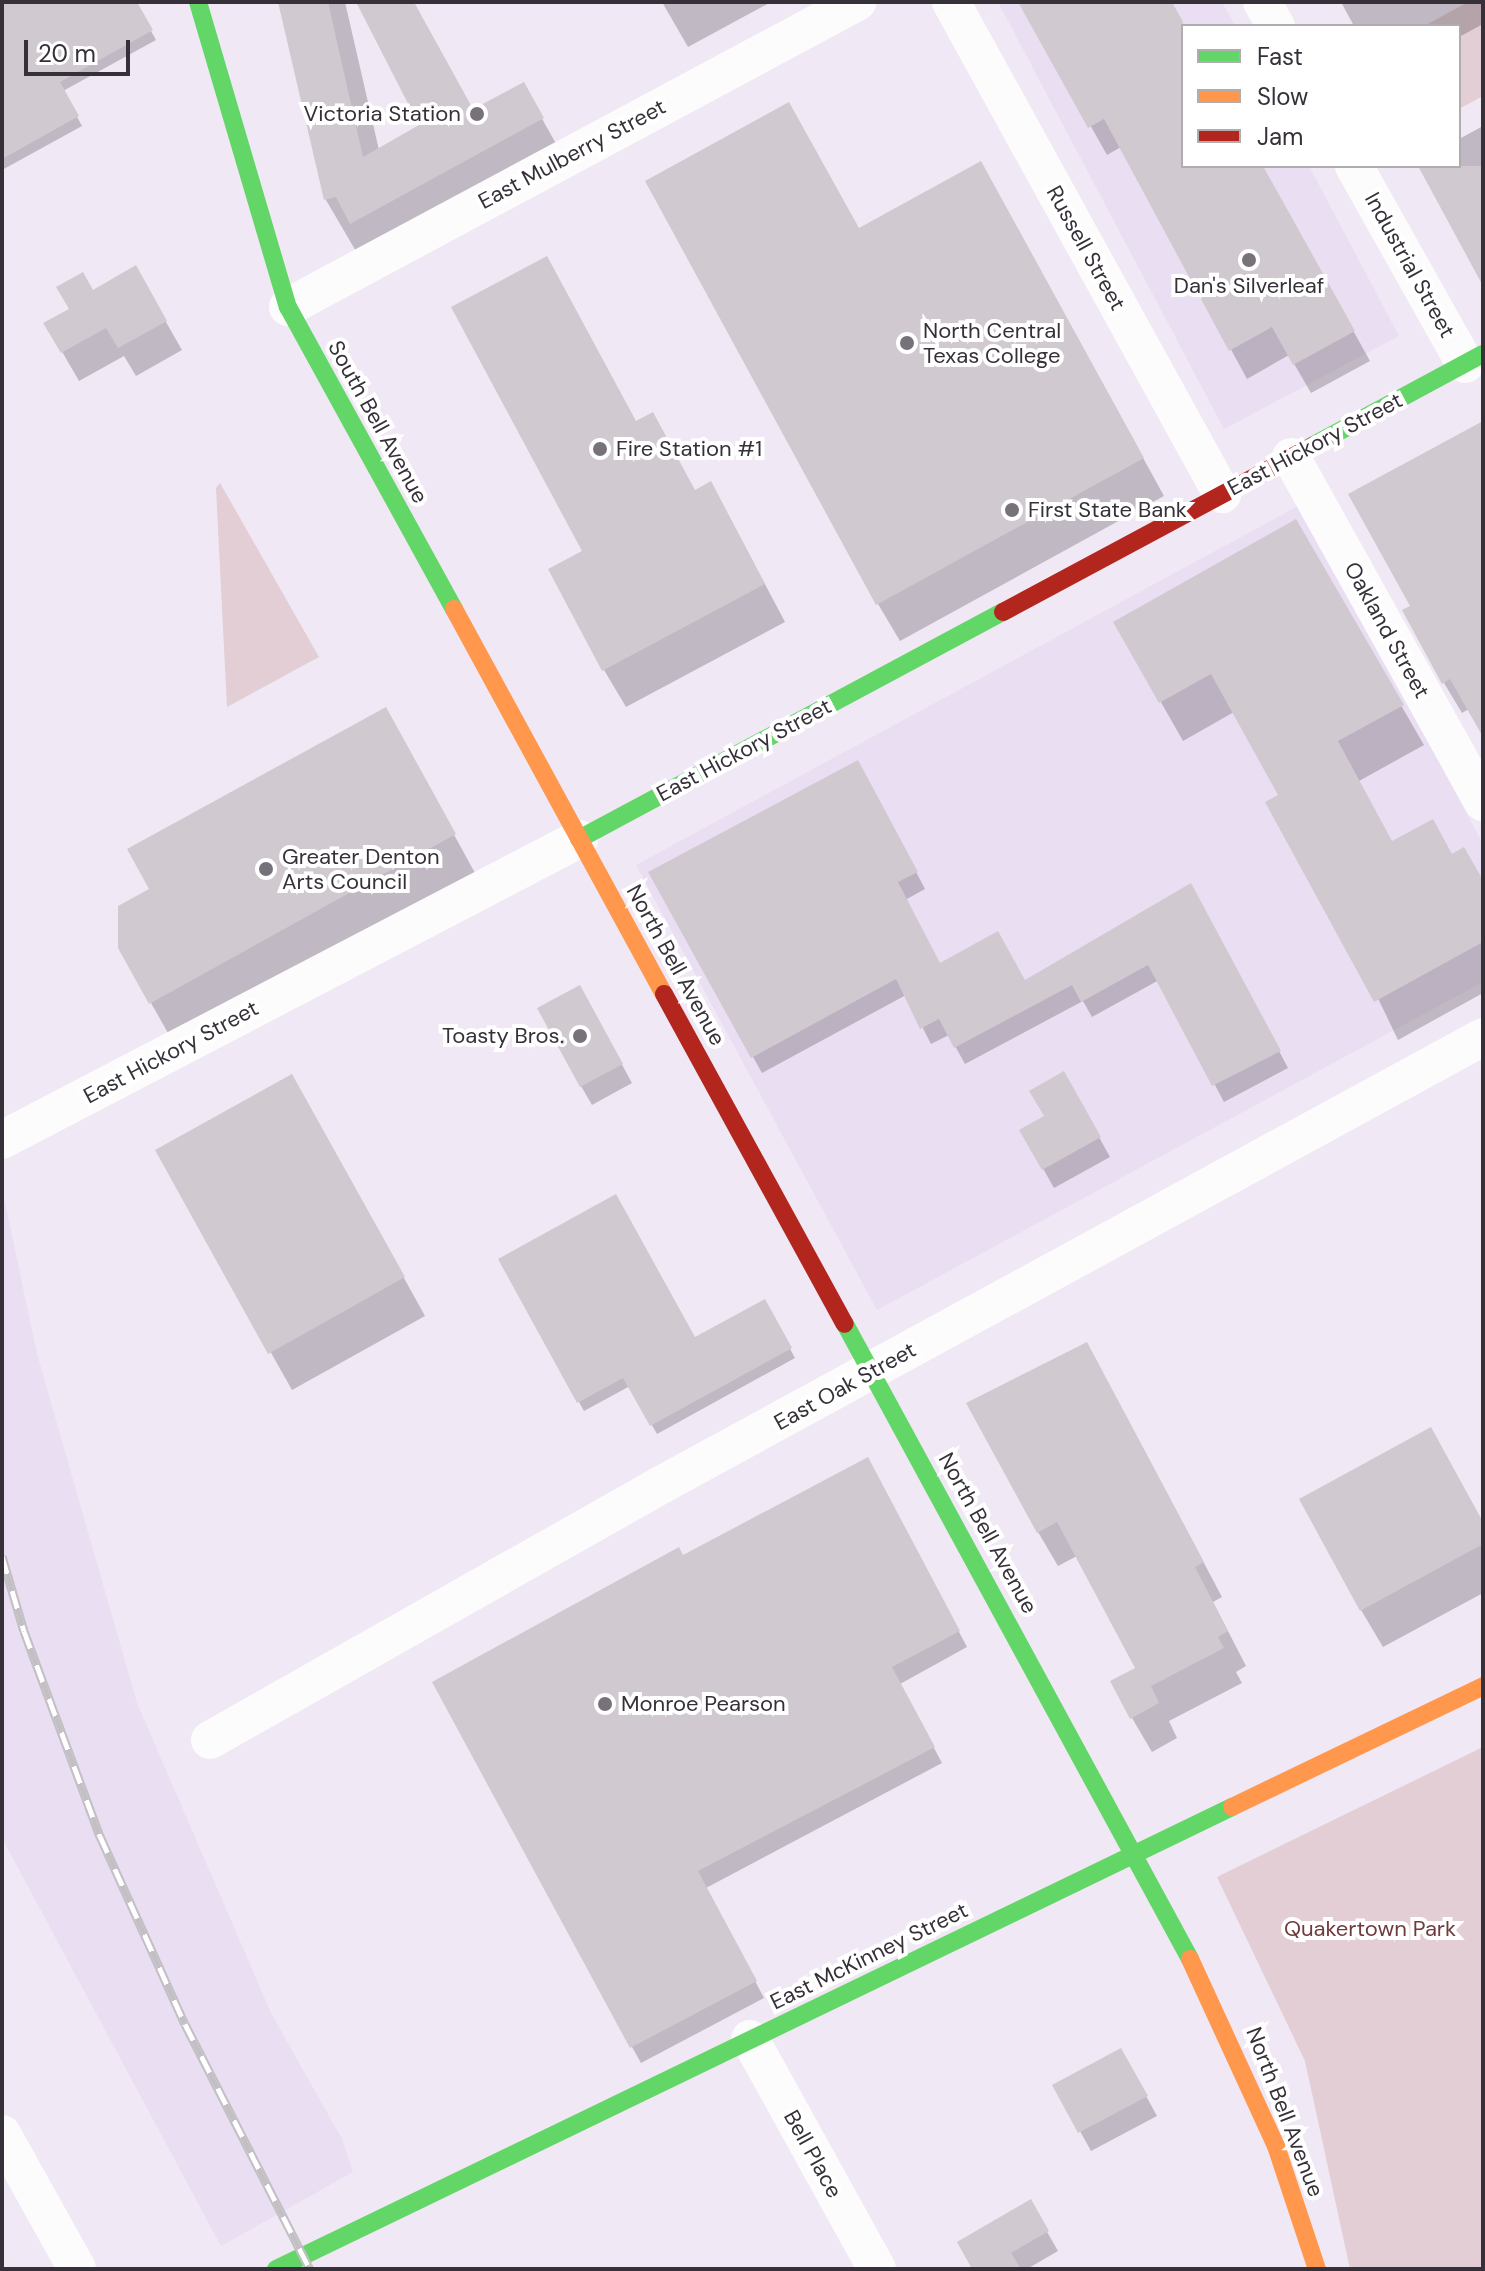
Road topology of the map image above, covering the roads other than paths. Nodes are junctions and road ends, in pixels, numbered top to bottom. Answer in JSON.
{"nodes":[{"id":1,"x":198,"y":2,"type":"edge"},
{"id":2,"x":857,"y":2,"type":"edge"},
{"id":3,"x":951,"y":2,"type":"edge"},
{"id":4,"x":1262,"y":2,"type":"edge"},
{"id":5,"x":1275,"y":24,"type":"edge"},
{"id":6,"x":1355,"y":168,"type":"edge"},
{"id":7,"x":288,"y":307,"type":"junction"},
{"id":8,"x":1474,"y":359,"type":"edge"},
{"id":9,"x":1291,"y":457,"type":"junction"},
{"id":10,"x":1222,"y":494,"type":"junction"},
{"id":11,"x":1483,"y":802,"type":"edge"},
{"id":12,"x":579,"y":839,"type":"junction"},
{"id":13,"x":1483,"y":1037,"type":"edge"},
{"id":14,"x":2,"y":1140,"type":"edge"},
{"id":15,"x":872,"y":1371,"type":"junction"},
{"id":16,"x":1483,"y":1686,"type":"edge"},
{"id":17,"x":210,"y":1740,"type":"dead end"},
{"id":18,"x":1136,"y":1855,"type":"junction"},
{"id":19,"x":750,"y":2039,"type":"junction"},
{"id":20,"x":2,"y":2134,"type":"edge"},
{"id":21,"x":77,"y":2269,"type":"edge"},
{"id":22,"x":276,"y":2269,"type":"edge"},
{"id":23,"x":877,"y":2269,"type":"edge"},
{"id":24,"x":1317,"y":2269,"type":"edge"}],
"edges":[{"from":1,"to":7,"type":"main road","name":"South Bell Avenue"},
{"from":2,"to":7,"type":"street","name":"East Mulberry Street"},
{"from":3,"to":10,"type":"street","name":"Russell Street"},
{"from":4,"to":5,"type":"street"},
{"from":6,"to":8,"type":"street","name":"Industrial Street"},
{"from":7,"to":12,"type":"main road","name":"South Bell Avenue"},
{"from":8,"to":9,"type":"main road","name":"East Hickory Street"},
{"from":9,"to":10,"type":"main road","name":"East Hickory Street"},
{"from":9,"to":11,"type":"street","name":"Oakland Street"},
{"from":10,"to":12,"type":"main road","name":"East Hickory Street"},
{"from":12,"to":14,"type":"street","name":"East Hickory Street"},
{"from":12,"to":15,"type":"main road","name":"North Bell Avenue"},
{"from":13,"to":15,"type":"street","name":"East Oak Street"},
{"from":15,"to":17,"type":"street","name":"East Oak Street"},
{"from":15,"to":18,"type":"main road","name":"North Bell Avenue"},
{"from":16,"to":18,"type":"main road","name":"East McKinney Street"},
{"from":18,"to":19,"type":"main road","name":"East McKinney Street"},
{"from":18,"to":24,"type":"main road","name":"North Bell Avenue"},
{"from":19,"to":22,"type":"main road","name":"East McKinney Street"},
{"from":19,"to":23,"type":"street","name":"Bell Place"},
{"from":20,"to":21,"type":"street"}]}
